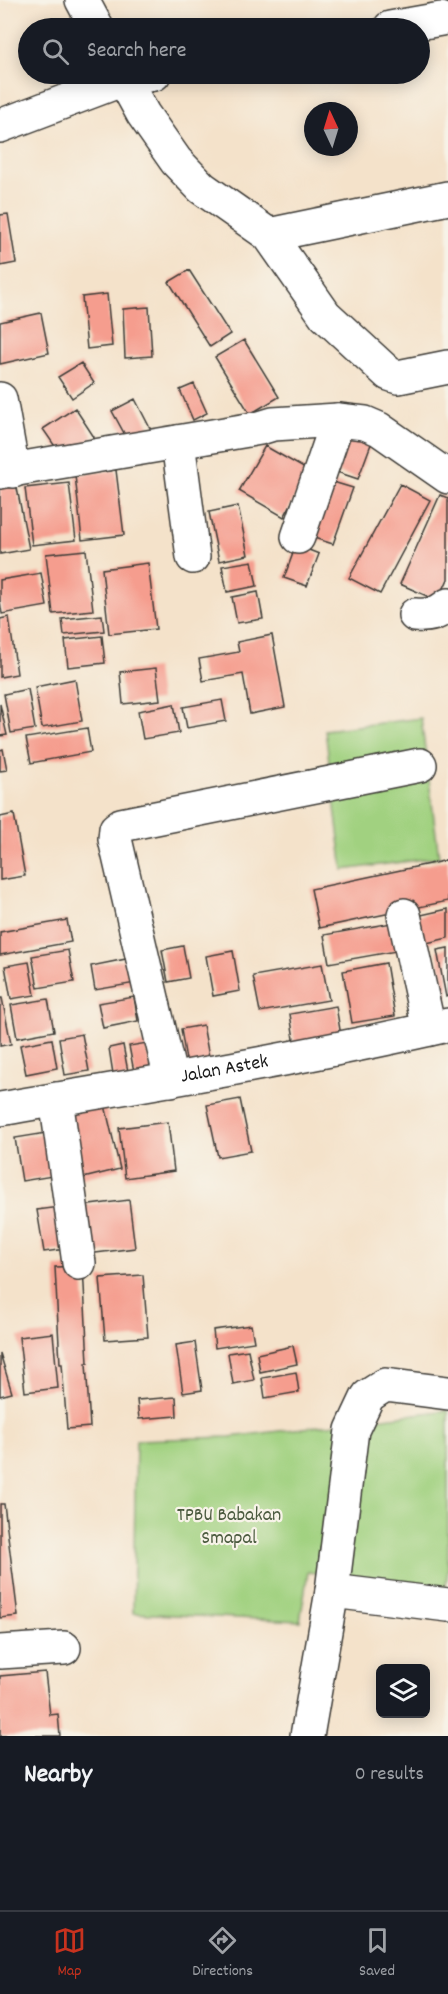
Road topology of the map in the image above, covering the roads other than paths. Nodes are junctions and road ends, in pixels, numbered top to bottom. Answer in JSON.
{"nodes":[{"id":1,"x":82,"y":0,"type":"edge"},
{"id":2,"x":92,"y":18,"type":"edge"},
{"id":3,"x":441,"y":19,"type":"dead end"},
{"id":4,"x":430,"y":21,"type":"edge"},
{"id":5,"x":110,"y":84,"type":"edge"},
{"id":6,"x":135,"y":84,"type":"edge"},
{"id":7,"x":0,"y":126,"type":"edge"},
{"id":8,"x":448,"y":198,"type":"edge"},
{"id":9,"x":269,"y":235,"type":"junction"},
{"id":10,"x":448,"y":367,"type":"edge"},
{"id":11,"x":0,"y":399,"type":"edge"},
{"id":12,"x":338,"y":420,"type":"junction"},
{"id":13,"x":178,"y":442,"type":"junction"},
{"id":14,"x":7,"y":472,"type":"edge"},
{"id":15,"x":448,"y":477,"type":"edge"},
{"id":16,"x":298,"y":537,"type":"dead end"},
{"id":17,"x":193,"y":557,"type":"dead end"},
{"id":18,"x":448,"y":605,"type":"edge"},
{"id":19,"x":415,"y":615,"type":"dead end"},
{"id":20,"x":420,"y":765,"type":"dead end"},
{"id":21,"x":404,"y":915,"type":"dead end"},
{"id":22,"x":438,"y":1027,"type":"edge"},
{"id":23,"x":171,"y":1080,"type":"junction"},
{"id":24,"x":56,"y":1099,"type":"junction"},
{"id":25,"x":0,"y":1109,"type":"edge"},
{"id":26,"x":78,"y":1263,"type":"dead end"},
{"id":27,"x":448,"y":1393,"type":"edge"},
{"id":28,"x":332,"y":1591,"type":"junction"},
{"id":29,"x":448,"y":1605,"type":"edge"},
{"id":30,"x":64,"y":1648,"type":"dead end"},
{"id":31,"x":0,"y":1652,"type":"edge"},
{"id":32,"x":307,"y":1736,"type":"edge"}],
"edges":[{"from":1,"to":2,"type":"street"},
{"from":3,"to":4,"type":"street"},
{"from":5,"to":7,"type":"street"},
{"from":6,"to":9,"type":"street"},
{"from":8,"to":9,"type":"street"},
{"from":9,"to":10,"type":"street"},
{"from":11,"to":14,"type":"street"},
{"from":12,"to":13,"type":"street"},
{"from":12,"to":15,"type":"street"},
{"from":12,"to":16,"type":"street"},
{"from":13,"to":14,"type":"street"},
{"from":13,"to":17,"type":"street"},
{"from":18,"to":19,"type":"street"},
{"from":20,"to":23,"type":"street"},
{"from":21,"to":22,"type":"street"},
{"from":22,"to":23,"type":"street","name":"Jalan Astek"},
{"from":23,"to":24,"type":"street","name":"Jalan Astek"},
{"from":24,"to":25,"type":"street","name":"Jalan Astek"},
{"from":24,"to":26,"type":"street"},
{"from":27,"to":28,"type":"street"},
{"from":28,"to":29,"type":"street"},
{"from":28,"to":32,"type":"street"},
{"from":30,"to":31,"type":"street"}]}
